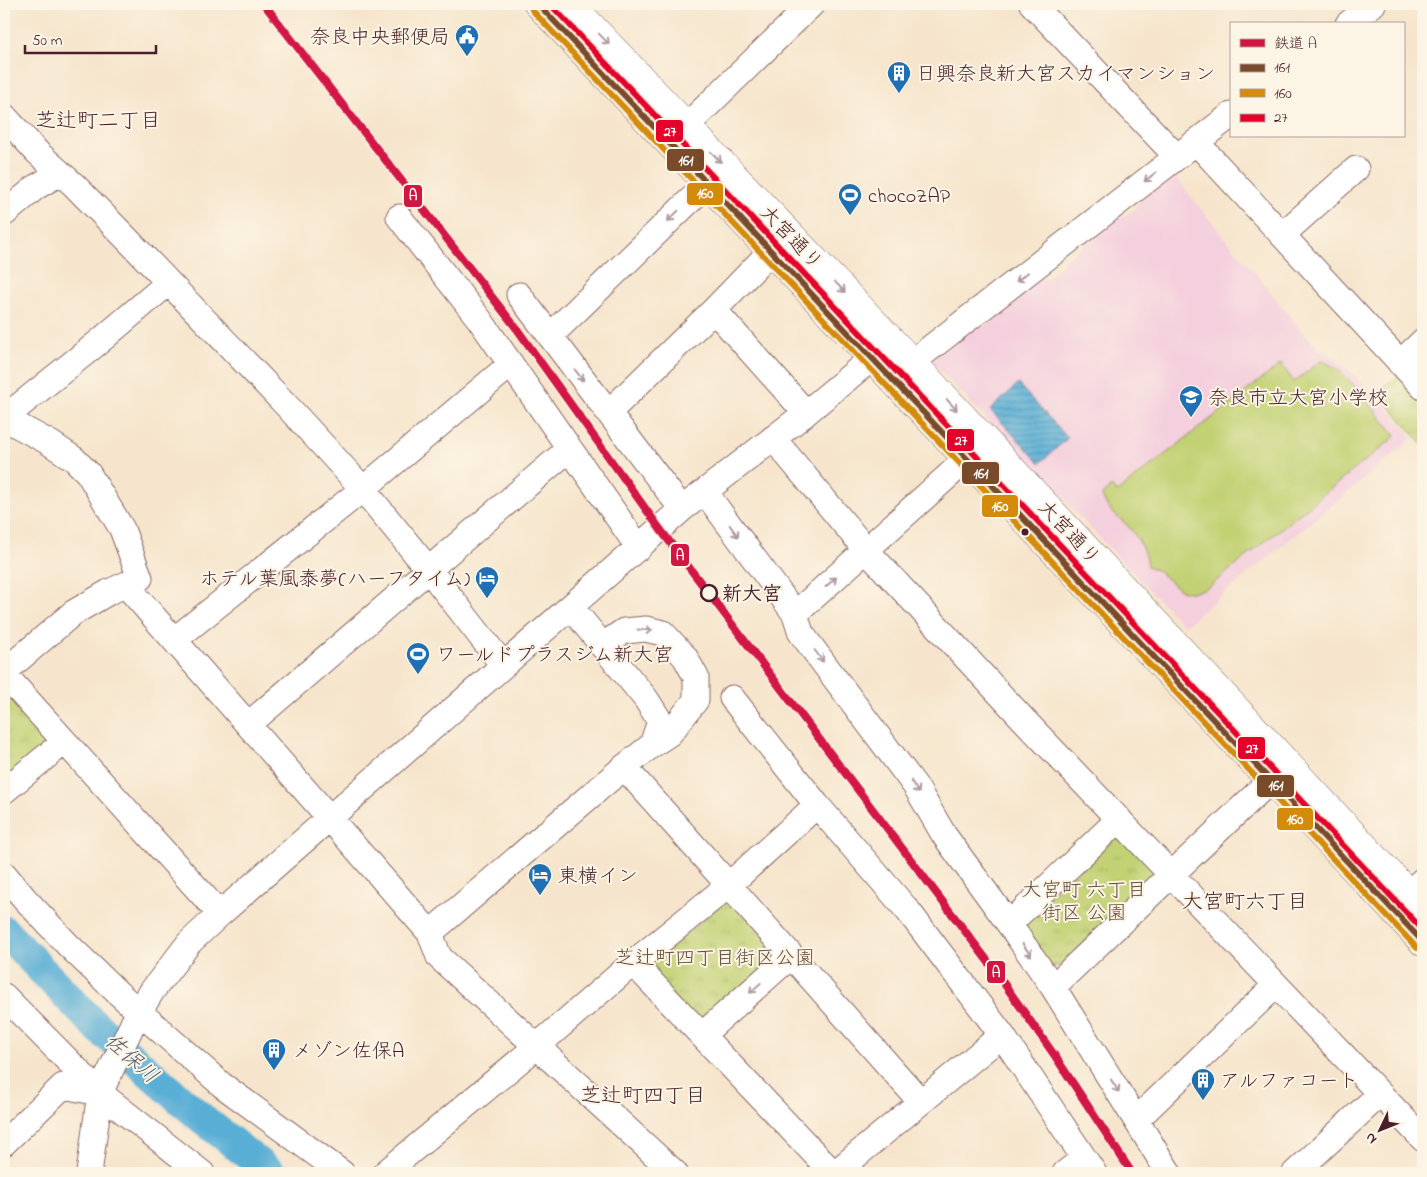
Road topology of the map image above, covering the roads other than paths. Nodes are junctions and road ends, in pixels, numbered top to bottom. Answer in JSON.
{"nodes":[{"id":1,"x":538,"y":4,"type":"edge"},
{"id":2,"x":570,"y":4,"type":"edge"},
{"id":3,"x":812,"y":4,"type":"edge"},
{"id":4,"x":1032,"y":4,"type":"edge"},
{"id":5,"x":1373,"y":4,"type":"edge"},
{"id":6,"x":1350,"y":22,"type":"edge"},
{"id":7,"x":4,"y":116,"type":"edge"},
{"id":8,"x":1230,"y":116,"type":"edge"},
{"id":9,"x":678,"y":134,"type":"junction"},
{"id":10,"x":1196,"y":142,"type":"junction"},
{"id":11,"x":1176,"y":157,"type":"junction"},
{"id":12,"x":1356,"y":169,"type":"dead end"},
{"id":13,"x":60,"y":173,"type":"junction"},
{"id":14,"x":708,"y":183,"type":"junction"},
{"id":15,"x":4,"y":214,"type":"edge"},
{"id":16,"x":399,"y":218,"type":"dead end"},
{"id":17,"x":1282,"y":235,"type":"junction"},
{"id":18,"x":771,"y":251,"type":"junction"},
{"id":19,"x":168,"y":283,"type":"junction"},
{"id":20,"x":519,"y":295,"type":"dead end"},
{"id":21,"x":714,"y":310,"type":"junction"},
{"id":22,"x":550,"y":336,"type":"junction"},
{"id":23,"x":1423,"y":341,"type":"edge"},
{"id":24,"x":872,"y":358,"type":"junction"},
{"id":25,"x":910,"y":360,"type":"junction"},
{"id":26,"x":1400,"y":363,"type":"junction"},
{"id":27,"x":511,"y":364,"type":"junction"},
{"id":28,"x":1423,"y":387,"type":"edge"},
{"id":29,"x":608,"y":412,"type":"junction"},
{"id":30,"x":806,"y":413,"type":"junction"},
{"id":31,"x":4,"y":418,"type":"edge"},
{"id":32,"x":773,"y":438,"type":"junction"},
{"id":33,"x":569,"y":449,"type":"junction"},
{"id":34,"x":968,"y":458,"type":"junction"},
{"id":35,"x":363,"y":489,"type":"junction"},
{"id":36,"x":705,"y":492,"type":"junction"},
{"id":37,"x":682,"y":510,"type":"junction"},
{"id":38,"x":639,"y":548,"type":"junction"},
{"id":39,"x":866,"y":550,"type":"junction"},
{"id":40,"x":429,"y":570,"type":"junction"},
{"id":41,"x":126,"y":585,"type":"junction"},
{"id":42,"x":571,"y":607,"type":"junction"},
{"id":43,"x":795,"y":614,"type":"junction"},
{"id":44,"x":174,"y":640,"type":"junction"},
{"id":45,"x":602,"y":646,"type":"junction"},
{"id":46,"x":503,"y":665,"type":"junction"},
{"id":47,"x":4,"y":673,"type":"edge"},
{"id":48,"x":732,"y":698,"type":"dead end"},
{"id":49,"x":249,"y":724,"type":"junction"},
{"id":50,"x":64,"y":742,"type":"junction"},
{"id":51,"x":652,"y":745,"type":"junction"},
{"id":52,"x":624,"y":767,"type":"junction"},
{"id":53,"x":1272,"y":780,"type":"junction"},
{"id":54,"x":4,"y":791,"type":"edge"},
{"id":55,"x":817,"y":804,"type":"junction"},
{"id":56,"x":329,"y":818,"type":"junction"},
{"id":57,"x":1119,"y":819,"type":"junction"},
{"id":58,"x":4,"y":874,"type":"edge"},
{"id":59,"x":1172,"y":874,"type":"junction"},
{"id":60,"x":729,"y":885,"type":"junction"},
{"id":61,"x":1412,"y":898,"type":"edge"},
{"id":62,"x":220,"y":914,"type":"junction"},
{"id":63,"x":1009,"y":924,"type":"junction"},
{"id":64,"x":430,"y":933,"type":"junction"},
{"id":65,"x":1423,"y":942,"type":"edge"},
{"id":66,"x":791,"y":956,"type":"junction"},
{"id":67,"x":633,"y":963,"type":"junction"},
{"id":68,"x":1276,"y":985,"type":"junction"},
{"id":69,"x":1053,"y":987,"type":"junction"},
{"id":70,"x":8,"y":1010,"type":"edge"},
{"id":71,"x":137,"y":1015,"type":"junction"},
{"id":72,"x":702,"y":1035,"type":"junction"},
{"id":73,"x":1002,"y":1035,"type":"junction"},
{"id":74,"x":536,"y":1047,"type":"junction"},
{"id":75,"x":104,"y":1086,"type":"junction"},
{"id":76,"x":1380,"y":1094,"type":"junction"},
{"id":77,"x":920,"y":1102,"type":"junction"},
{"id":78,"x":1136,"y":1120,"type":"junction"},
{"id":79,"x":1423,"y":1139,"type":"edge"},
{"id":80,"x":4,"y":1143,"type":"edge"},
{"id":81,"x":1081,"y":1168,"type":"edge"},
{"id":82,"x":89,"y":1173,"type":"edge"},
{"id":83,"x":202,"y":1173,"type":"edge"},
{"id":84,"x":342,"y":1173,"type":"edge"},
{"id":85,"x":384,"y":1173,"type":"edge"},
{"id":86,"x":675,"y":1173,"type":"edge"},
{"id":87,"x":834,"y":1173,"type":"edge"},
{"id":88,"x":1169,"y":1173,"type":"edge"},
{"id":89,"x":1294,"y":1173,"type":"edge"}],
"edges":[{"from":1,"to":9,"type":"highway","name":"大宮通り"},
{"from":2,"to":9,"type":"highway","name":"大宮通り","one_way":true},
{"from":3,"to":9,"type":"street"},
{"from":4,"to":11,"type":"street"},
{"from":5,"to":6,"type":"street"},
{"from":7,"to":13,"type":"street"},
{"from":8,"to":10,"type":"street"},
{"from":9,"to":14,"type":"highway","name":"大宮通り"},
{"from":9,"to":25,"type":"highway","name":"大宮通り","one_way":true},
{"from":10,"to":11,"type":"street"},
{"from":10,"to":17,"type":"street"},
{"from":11,"to":25,"type":"street","one_way":true},
{"from":12,"to":17,"type":"street"},
{"from":13,"to":15,"type":"street"},
{"from":13,"to":19,"type":"street"},
{"from":14,"to":18,"type":"highway","name":"大宮通り"},
{"from":14,"to":22,"type":"street","one_way":true},
{"from":16,"to":27,"type":"street"},
{"from":17,"to":26,"type":"street"},
{"from":18,"to":21,"type":"street"},
{"from":18,"to":24,"type":"highway","name":"大宮通り"},
{"from":19,"to":31,"type":"street"},
{"from":19,"to":35,"type":"street"},
{"from":20,"to":22,"type":"street"},
{"from":21,"to":29,"type":"street"},
{"from":21,"to":30,"type":"street"},
{"from":22,"to":29,"type":"street","one_way":true},
{"from":23,"to":26,"type":"street"},
{"from":24,"to":25,"type":"street"},
{"from":24,"to":30,"type":"street"},
{"from":24,"to":34,"type":"highway","name":"大宮通り"},
{"from":25,"to":61,"type":"highway","name":"大宮通り","one_way":true},
{"from":26,"to":28,"type":"street"},
{"from":27,"to":33,"type":"street"},
{"from":27,"to":35,"type":"street"},
{"from":29,"to":37,"type":"street"},
{"from":30,"to":32,"type":"street"},
{"from":31,"to":41,"type":"street"},
{"from":32,"to":36,"type":"street"},
{"from":32,"to":39,"type":"street"},
{"from":33,"to":38,"type":"street"},
{"from":33,"to":40,"type":"street"},
{"from":34,"to":39,"type":"street"},
{"from":34,"to":53,"type":"highway","name":"大宮通り"},
{"from":35,"to":40,"type":"street"},
{"from":35,"to":44,"type":"street"},
{"from":36,"to":37,"type":"street"},
{"from":36,"to":43,"type":"street","one_way":true},
{"from":37,"to":38,"type":"street"},
{"from":38,"to":42,"type":"street"},
{"from":43,"to":39,"type":"street","one_way":true},
{"from":39,"to":57,"type":"street"},
{"from":40,"to":46,"type":"street"},
{"from":40,"to":49,"type":"street"},
{"from":41,"to":44,"type":"street"},
{"from":41,"to":47,"type":"street"},
{"from":42,"to":45,"type":"street"},
{"from":42,"to":46,"type":"street"},
{"from":43,"to":63,"type":"street","one_way":true},
{"from":44,"to":49,"type":"street"},
{"from":45,"to":51,"type":"street"},
{"from":45,"to":51,"type":"street","one_way":true},
{"from":46,"to":56,"type":"street"},
{"from":47,"to":50,"type":"street"},
{"from":48,"to":55,"type":"street"},
{"from":49,"to":56,"type":"street"},
{"from":50,"to":54,"type":"street"},
{"from":50,"to":62,"type":"street"},
{"from":51,"to":52,"type":"street"},
{"from":52,"to":60,"type":"street"},
{"from":52,"to":64,"type":"street"},
{"from":53,"to":59,"type":"street"},
{"from":53,"to":61,"type":"highway","name":"大宮通り"},
{"from":55,"to":60,"type":"street"},
{"from":55,"to":73,"type":"street"},
{"from":56,"to":62,"type":"street"},
{"from":56,"to":64,"type":"street"},
{"from":57,"to":59,"type":"street"},
{"from":57,"to":63,"type":"street"},
{"from":58,"to":71,"type":"street"},
{"from":59,"to":68,"type":"street"},
{"from":59,"to":69,"type":"street"},
{"from":60,"to":66,"type":"street"},
{"from":60,"to":67,"type":"street"},
{"from":61,"to":65,"type":"highway","name":"大宮通り"},
{"from":62,"to":71,"type":"street"},
{"from":63,"to":69,"type":"street","one_way":true},
{"from":64,"to":74,"type":"street"},
{"from":66,"to":72,"type":"street","one_way":true},
{"from":66,"to":77,"type":"street"},
{"from":67,"to":72,"type":"street"},
{"from":67,"to":74,"type":"street"},
{"from":68,"to":76,"type":"street"},
{"from":68,"to":78,"type":"street"},
{"from":69,"to":78,"type":"street","one_way":true},
{"from":70,"to":75,"type":"street"},
{"from":71,"to":75,"type":"street"},
{"from":71,"to":84,"type":"street"},
{"from":72,"to":87,"type":"street"},
{"from":73,"to":77,"type":"street"},
{"from":73,"to":81,"type":"street"},
{"from":74,"to":85,"type":"street"},
{"from":74,"to":86,"type":"street"},
{"from":75,"to":80,"type":"street"},
{"from":75,"to":82,"type":"street"},
{"from":75,"to":83,"type":"street"},
{"from":76,"to":79,"type":"street"},
{"from":76,"to":89,"type":"street"},
{"from":77,"to":87,"type":"street"},
{"from":78,"to":88,"type":"street"}]}
